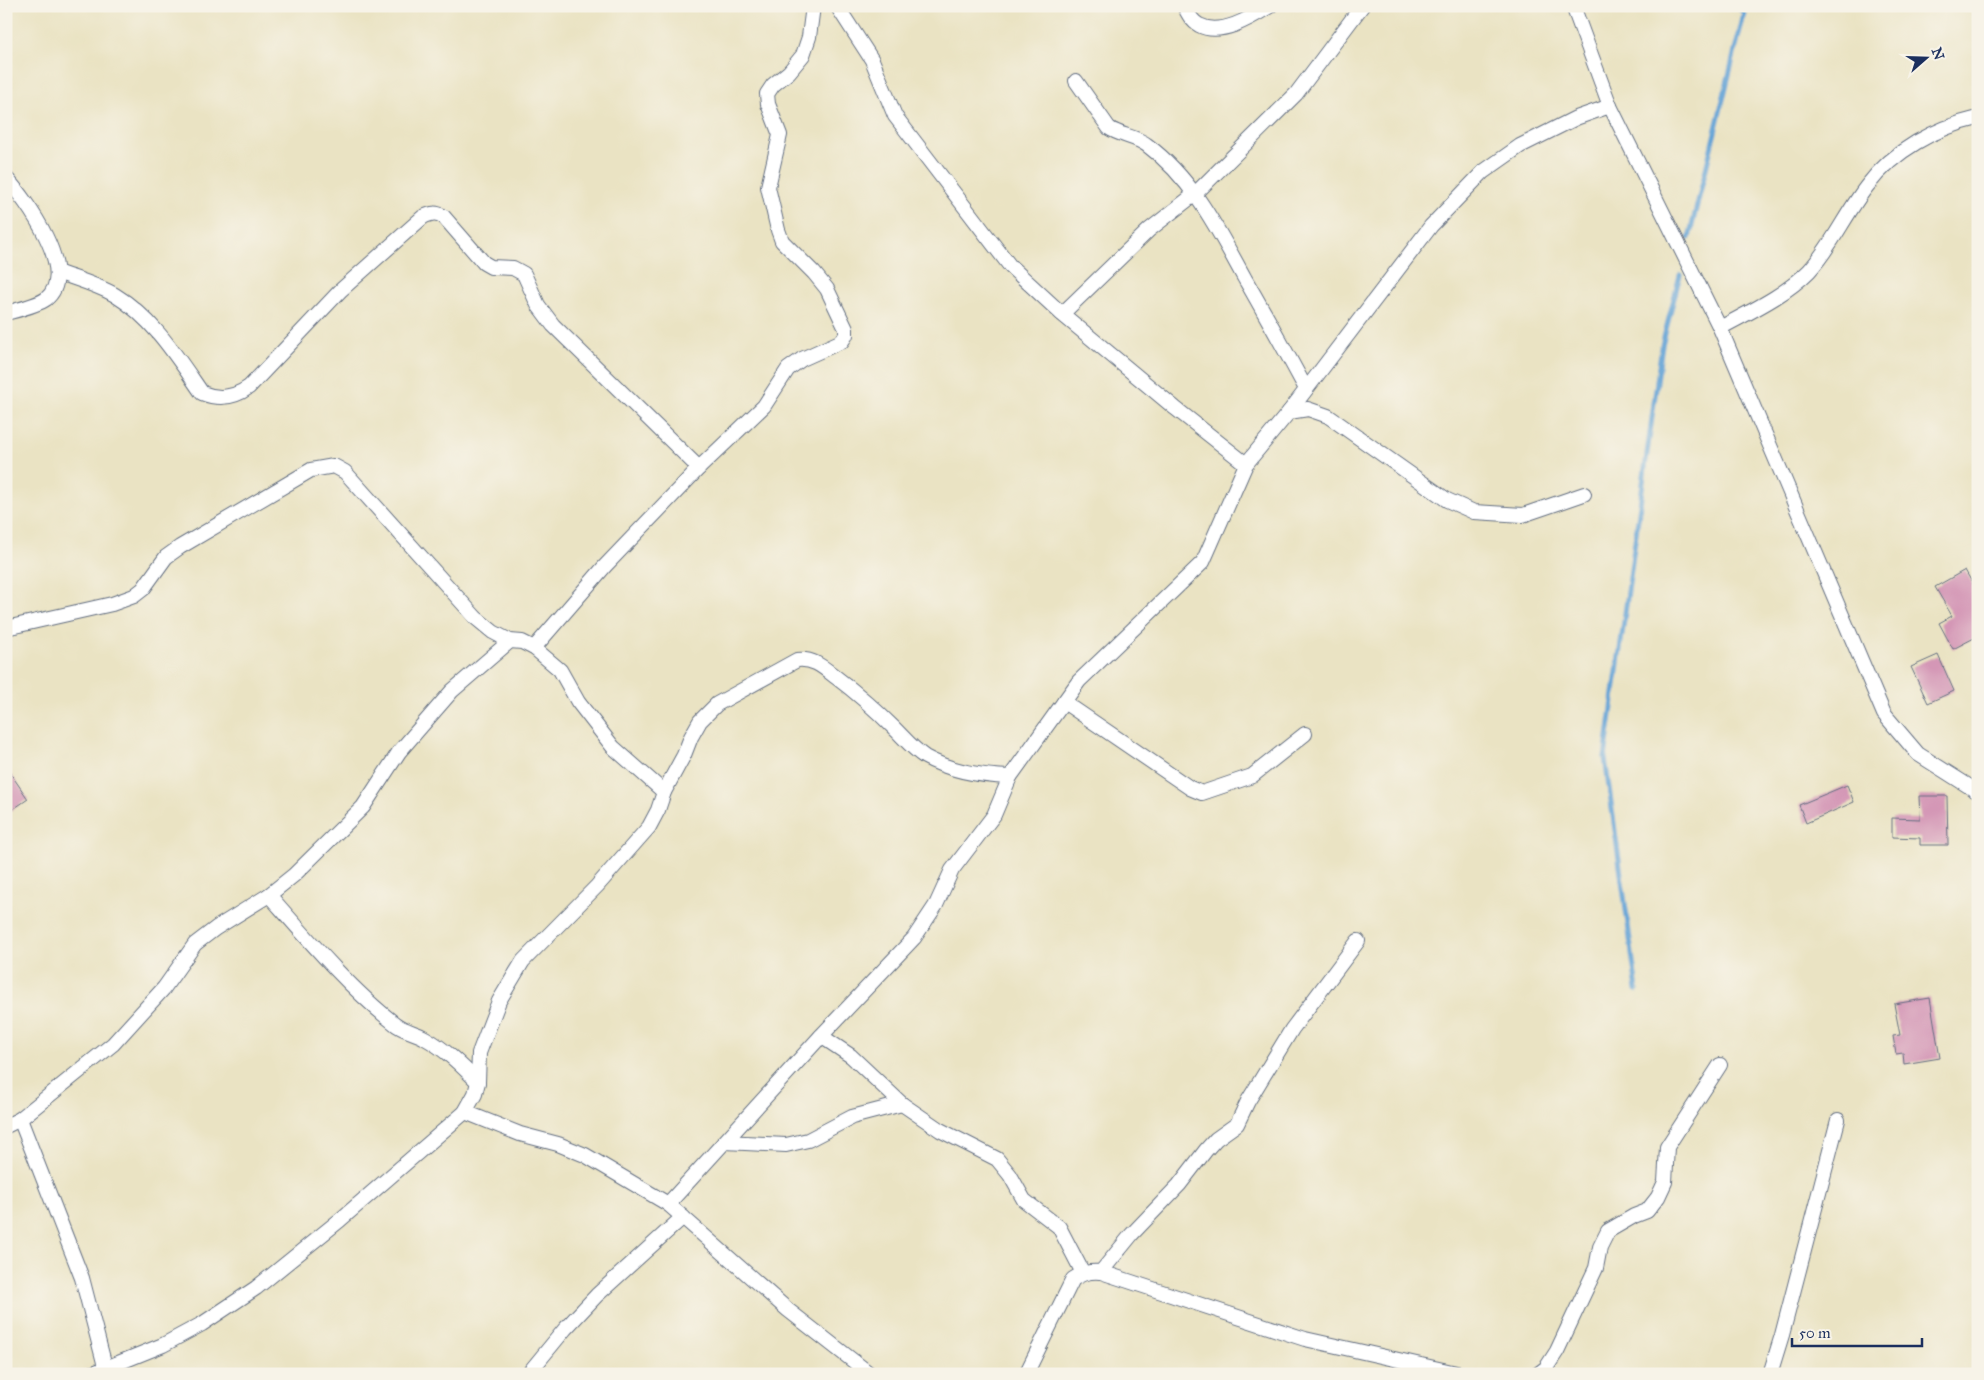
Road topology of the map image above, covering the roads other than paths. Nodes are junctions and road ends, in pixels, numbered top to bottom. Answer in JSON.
{"nodes":[{"id":1,"x":813,"y":6,"type":"edge"},
{"id":2,"x":837,"y":6,"type":"edge"},
{"id":3,"x":1184,"y":6,"type":"edge"},
{"id":4,"x":1270,"y":6,"type":"edge"},
{"id":5,"x":1362,"y":6,"type":"edge"},
{"id":6,"x":1573,"y":6,"type":"edge"},
{"id":7,"x":1076,"y":81,"type":"dead end"},
{"id":8,"x":1610,"y":106,"type":"junction"},
{"id":9,"x":1978,"y":118,"type":"edge"},
{"id":10,"x":6,"y":178,"type":"edge"},
{"id":11,"x":1195,"y":194,"type":"junction"},
{"id":12,"x":57,"y":272,"type":"junction"},
{"id":13,"x":6,"y":313,"type":"edge"},
{"id":14,"x":1062,"y":314,"type":"junction"},
{"id":15,"x":1720,"y":328,"type":"junction"},
{"id":16,"x":1306,"y":389,"type":"junction"},
{"id":17,"x":1289,"y":412,"type":"junction"},
{"id":18,"x":1246,"y":464,"type":"junction"},
{"id":19,"x":699,"y":468,"type":"junction"},
{"id":20,"x":1584,"y":494,"type":"dead end"},
{"id":21,"x":6,"y":628,"type":"edge"},
{"id":22,"x":510,"y":640,"type":"junction"},
{"id":23,"x":534,"y":648,"type":"junction"},
{"id":24,"x":1064,"y":702,"type":"junction"},
{"id":25,"x":1305,"y":734,"type":"dead end"},
{"id":26,"x":1010,"y":777,"type":"junction"},
{"id":27,"x":664,"y":792,"type":"junction"},
{"id":28,"x":1978,"y":792,"type":"edge"},
{"id":29,"x":269,"y":894,"type":"junction"},
{"id":30,"x":1358,"y":940,"type":"dead end"},
{"id":31,"x":821,"y":1036,"type":"junction"},
{"id":32,"x":1720,"y":1065,"type":"dead end"},
{"id":33,"x":478,"y":1082,"type":"junction"},
{"id":34,"x":902,"y":1104,"type":"junction"},
{"id":35,"x":465,"y":1112,"type":"junction"},
{"id":36,"x":20,"y":1119,"type":"junction"},
{"id":37,"x":1838,"y":1120,"type":"dead end"},
{"id":38,"x":6,"y":1126,"type":"edge"},
{"id":39,"x":725,"y":1142,"type":"junction"},
{"id":40,"x":668,"y":1204,"type":"junction"},
{"id":41,"x":683,"y":1217,"type":"junction"},
{"id":42,"x":1101,"y":1272,"type":"junction"},
{"id":43,"x":1083,"y":1273,"type":"junction"},
{"id":44,"x":106,"y":1371,"type":"edge"},
{"id":45,"x":91,"y":1374,"type":"edge"},
{"id":46,"x":528,"y":1374,"type":"edge"},
{"id":47,"x":870,"y":1374,"type":"edge"},
{"id":48,"x":1026,"y":1374,"type":"edge"},
{"id":49,"x":1461,"y":1374,"type":"edge"},
{"id":50,"x":1538,"y":1374,"type":"edge"},
{"id":51,"x":1770,"y":1374,"type":"edge"}],
"edges":[{"from":1,"to":19,"type":"street"},
{"from":2,"to":14,"type":"street"},
{"from":3,"to":4,"type":"street"},
{"from":5,"to":11,"type":"street"},
{"from":6,"to":8,"type":"street"},
{"from":7,"to":11,"type":"street"},
{"from":8,"to":15,"type":"street"},
{"from":8,"to":16,"type":"street"},
{"from":9,"to":15,"type":"street"},
{"from":10,"to":12,"type":"street"},
{"from":11,"to":14,"type":"street"},
{"from":11,"to":16,"type":"street"},
{"from":12,"to":13,"type":"street"},
{"from":12,"to":19,"type":"street"},
{"from":14,"to":18,"type":"street"},
{"from":15,"to":28,"type":"street"},
{"from":16,"to":17,"type":"street"},
{"from":17,"to":18,"type":"street"},
{"from":17,"to":20,"type":"street"},
{"from":18,"to":24,"type":"street"},
{"from":19,"to":23,"type":"street"},
{"from":21,"to":22,"type":"street"},
{"from":22,"to":23,"type":"street"},
{"from":22,"to":29,"type":"street"},
{"from":23,"to":27,"type":"street"},
{"from":24,"to":25,"type":"street"},
{"from":24,"to":26,"type":"street"},
{"from":26,"to":27,"type":"street"},
{"from":26,"to":31,"type":"street"},
{"from":27,"to":33,"type":"street"},
{"from":29,"to":33,"type":"street"},
{"from":29,"to":36,"type":"street"},
{"from":30,"to":42,"type":"street"},
{"from":31,"to":34,"type":"street"},
{"from":31,"to":39,"type":"street"},
{"from":32,"to":50,"type":"street"},
{"from":33,"to":35,"type":"street"},
{"from":34,"to":39,"type":"street"},
{"from":34,"to":43,"type":"street"},
{"from":35,"to":40,"type":"street"},
{"from":35,"to":44,"type":"street"},
{"from":36,"to":38,"type":"street"},
{"from":36,"to":44,"type":"street"},
{"from":37,"to":51,"type":"street"},
{"from":39,"to":40,"type":"street"},
{"from":40,"to":41,"type":"street"},
{"from":41,"to":46,"type":"street"},
{"from":41,"to":47,"type":"street"},
{"from":42,"to":43,"type":"street"},
{"from":42,"to":49,"type":"street"},
{"from":43,"to":48,"type":"street"},
{"from":44,"to":45,"type":"street"}]}
